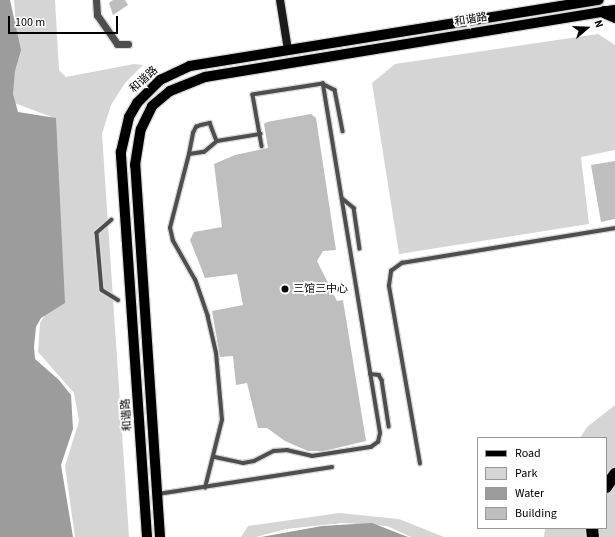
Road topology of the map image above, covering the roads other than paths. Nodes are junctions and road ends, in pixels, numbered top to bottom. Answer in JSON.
{"nodes":[{"id":1,"x":96,"y":0,"type":"edge"},
{"id":2,"x":280,"y":0,"type":"edge"},
{"id":3,"x":599,"y":0,"type":"edge"},
{"id":4,"x":609,"y":11,"type":"edge"},
{"id":5,"x":615,"y":17,"type":"edge"},
{"id":6,"x":128,"y":44,"type":"dead end"},
{"id":7,"x":288,"y":50,"type":"junction"},
{"id":8,"x":323,"y":84,"type":"junction"},
{"id":9,"x":343,"y":132,"type":"dead end"},
{"id":10,"x":260,"y":134,"type":"junction"},
{"id":11,"x":217,"y":141,"type":"junction"},
{"id":12,"x":262,"y":146,"type":"dead end"},
{"id":13,"x":189,"y":154,"type":"junction"},
{"id":14,"x":342,"y":198,"type":"junction"},
{"id":15,"x":112,"y":220,"type":"dead end"},
{"id":16,"x":615,"y":228,"type":"edge"},
{"id":17,"x":360,"y":249,"type":"dead end"},
{"id":18,"x":118,"y":300,"type":"dead end"},
{"id":19,"x":370,"y":374,"type":"junction"},
{"id":20,"x":389,"y":426,"type":"dead end"},
{"id":21,"x":215,"y":457,"type":"junction"},
{"id":22,"x":420,"y":464,"type":"dead end"},
{"id":23,"x":615,"y":466,"type":"edge"},
{"id":24,"x":332,"y":467,"type":"dead end"},
{"id":25,"x":615,"y":474,"type":"edge"},
{"id":26,"x":607,"y":475,"type":"edge"},
{"id":27,"x":607,"y":486,"type":"edge"},
{"id":28,"x":205,"y":488,"type":"junction"},
{"id":29,"x":157,"y":494,"type":"junction"},
{"id":30,"x":147,"y":537,"type":"edge"},
{"id":31,"x":160,"y":537,"type":"edge"}],
"edges":[{"from":1,"to":6,"type":"street"},
{"from":2,"to":7,"type":"street"},
{"from":3,"to":7,"type":"main road","name":"和谐路"},
{"from":4,"to":5,"type":"highway"},
{"from":4,"to":29,"type":"main road","name":"和谐路"},
{"from":7,"to":30,"type":"main road","name":"和谐路"},
{"from":8,"to":9,"type":"lane"},
{"from":8,"to":10,"type":"lane"},
{"from":8,"to":14,"type":"lane"},
{"from":10,"to":11,"type":"lane"},
{"from":10,"to":12,"type":"lane"},
{"from":11,"to":13,"type":"lane"},
{"from":11,"to":13,"type":"lane"},
{"from":13,"to":21,"type":"lane"},
{"from":14,"to":17,"type":"lane"},
{"from":14,"to":19,"type":"lane"},
{"from":15,"to":18,"type":"lane"},
{"from":16,"to":22,"type":"lane"},
{"from":19,"to":20,"type":"lane"},
{"from":19,"to":21,"type":"lane"},
{"from":21,"to":28,"type":"lane"},
{"from":23,"to":26,"type":"highway"},
{"from":24,"to":28,"type":"lane"},
{"from":25,"to":27,"type":"highway"},
{"from":28,"to":29,"type":"lane"},
{"from":29,"to":31,"type":"main road","name":"和谐路"}]}
